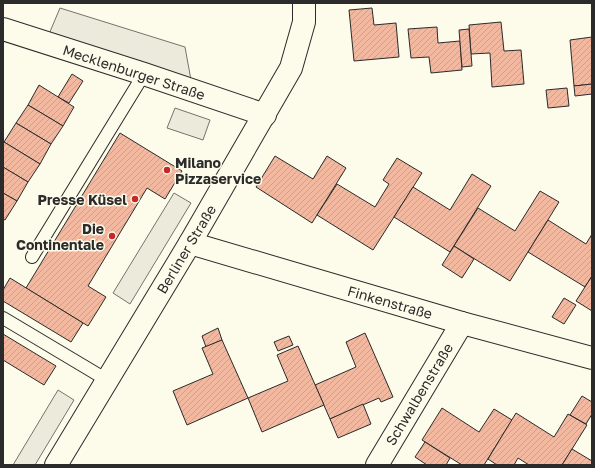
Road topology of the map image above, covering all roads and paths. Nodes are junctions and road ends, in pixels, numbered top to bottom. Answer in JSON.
{"nodes":[{"id":1,"x":304,"y":3,"type":"edge"},
{"id":2,"x":3,"y":29,"type":"edge"},
{"id":3,"x":144,"y":74,"type":"junction"},
{"id":4,"x":265,"y":116,"type":"junction"},
{"id":5,"x":190,"y":243,"type":"junction"},
{"id":6,"x":32,"y":257,"type":"dead end"},
{"id":7,"x":3,"y":318,"type":"edge"},
{"id":8,"x":462,"y":324,"type":"junction"},
{"id":9,"x":592,"y":358,"type":"edge"},
{"id":10,"x":107,"y":380,"type":"junction"},
{"id":11,"x":56,"y":465,"type":"edge"},
{"id":12,"x":377,"y":465,"type":"edge"}],
"edges":[{"from":1,"to":4,"type":"street","name":"Berliner Straße"},
{"from":2,"to":3,"type":"street","name":"Mecklenburger Straße"},
{"from":3,"to":4,"type":"street","name":"Mecklenburger Straße"},
{"from":3,"to":6,"type":"lane"},
{"from":4,"to":5,"type":"street","name":"Berliner Straße"},
{"from":5,"to":8,"type":"street","name":"Finkenstraße"},
{"from":5,"to":10,"type":"street","name":"Berliner Straße"},
{"from":7,"to":10,"type":"lane"},
{"from":8,"to":9,"type":"street","name":"Finkenstraße"},
{"from":8,"to":12,"type":"street","name":"Schwalbenstraße"},
{"from":10,"to":11,"type":"street","name":"Berliner Straße"}]}
